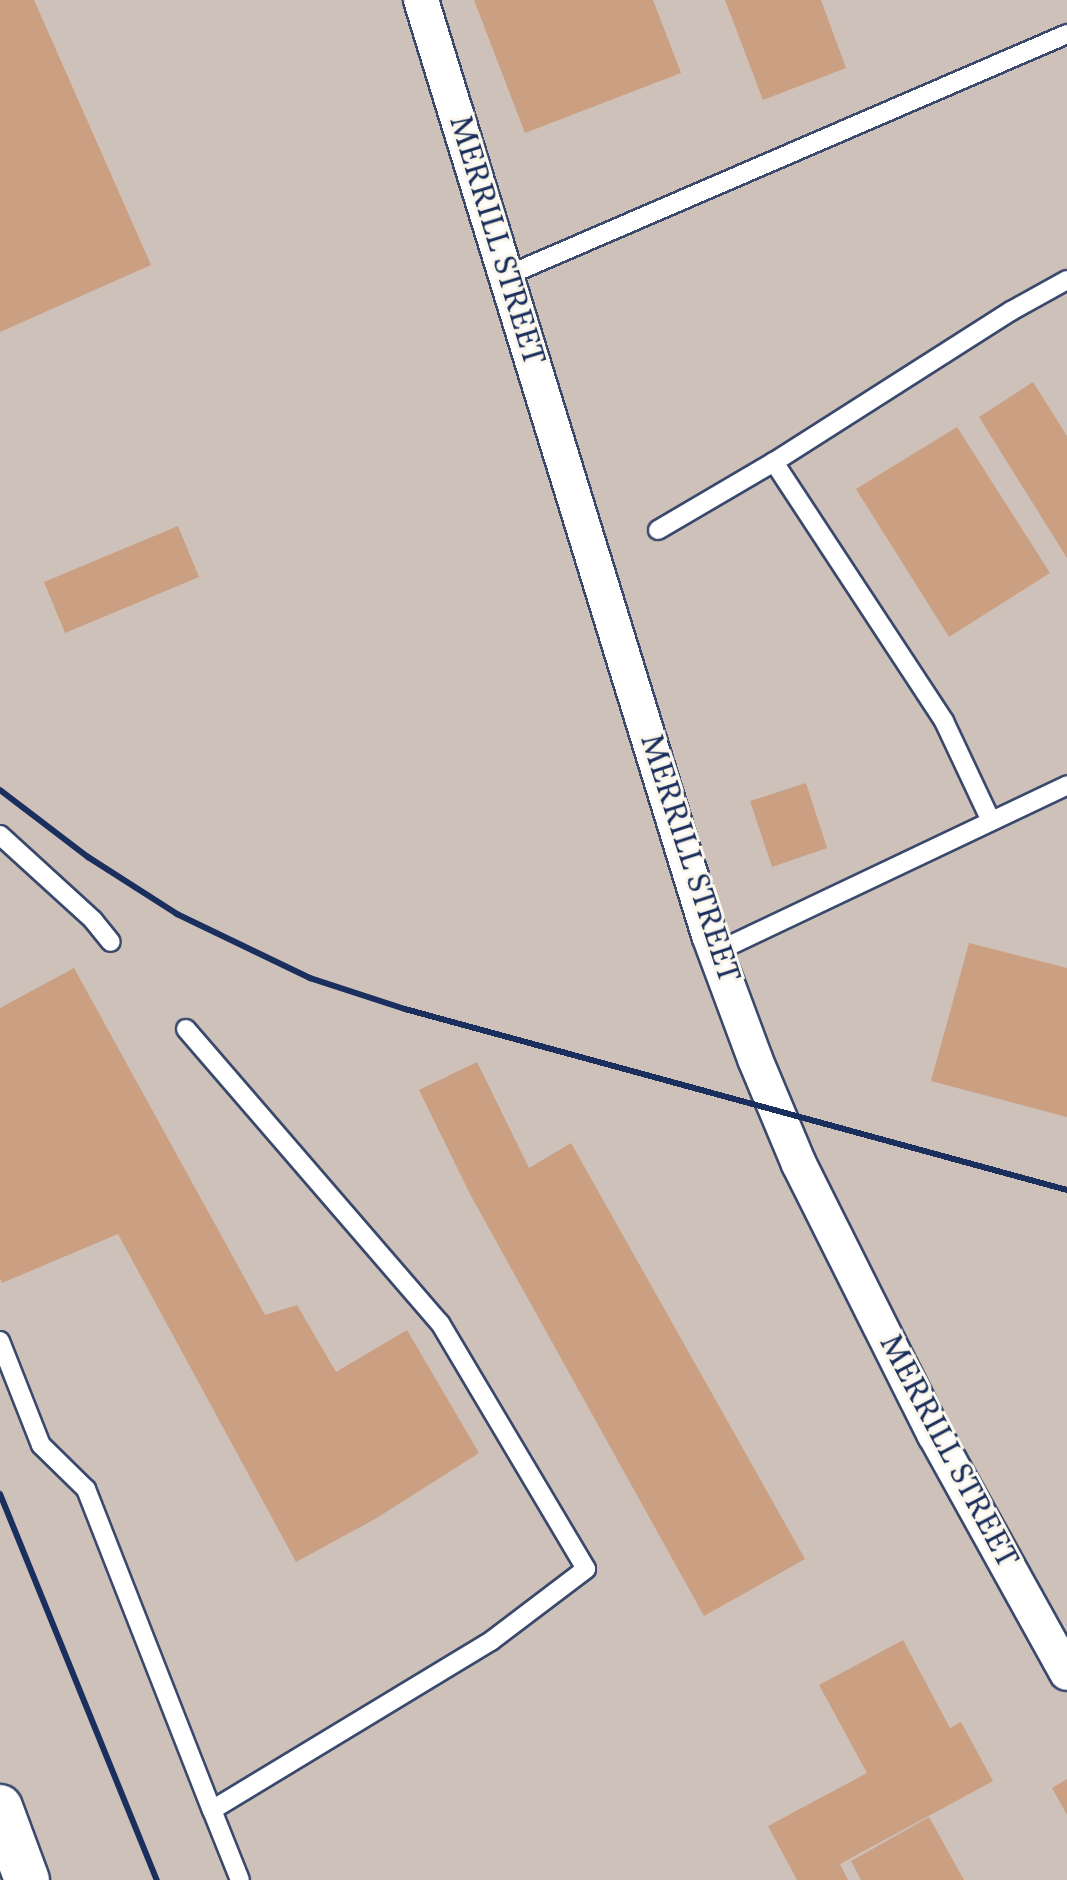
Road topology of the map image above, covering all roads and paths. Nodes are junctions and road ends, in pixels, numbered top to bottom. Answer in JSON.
{"nodes":[{"id":1,"x":421,"y":0,"type":"edge"},
{"id":2,"x":1067,"y":34,"type":"edge"},
{"id":3,"x":506,"y":276,"type":"junction"},
{"id":4,"x":1067,"y":280,"type":"edge"},
{"id":5,"x":774,"y":462,"type":"junction"},
{"id":6,"x":658,"y":530,"type":"dead end"},
{"id":7,"x":1067,"y":785,"type":"edge"},
{"id":8,"x":991,"y":821,"type":"junction"},
{"id":9,"x":0,"y":835,"type":"edge"},
{"id":10,"x":111,"y":942,"type":"dead end"},
{"id":11,"x":716,"y":952,"type":"junction"},
{"id":12,"x":186,"y":1029,"type":"dead end"},
{"id":13,"x":0,"y":1341,"type":"edge"},
{"id":14,"x":1067,"y":1673,"type":"edge"},
{"id":15,"x":212,"y":1810,"type":"junction"},
{"id":16,"x":2,"y":1819,"type":"edge"},
{"id":17,"x":27,"y":1880,"type":"edge"},
{"id":18,"x":240,"y":1880,"type":"edge"}],
"edges":[{"from":1,"to":3,"type":"street","name":"MERRILL STREET"},
{"from":2,"to":3,"type":"lane"},
{"from":3,"to":11,"type":"street","name":"MERRILL STREET"},
{"from":4,"to":5,"type":"lane"},
{"from":5,"to":6,"type":"lane"},
{"from":5,"to":8,"type":"lane"},
{"from":7,"to":8,"type":"lane"},
{"from":8,"to":11,"type":"lane"},
{"from":9,"to":10,"type":"lane"},
{"from":11,"to":14,"type":"street","name":"MERRILL STREET"},
{"from":12,"to":15,"type":"lane"},
{"from":13,"to":15,"type":"lane"},
{"from":15,"to":18,"type":"lane"},
{"from":16,"to":17,"type":"street"}]}
